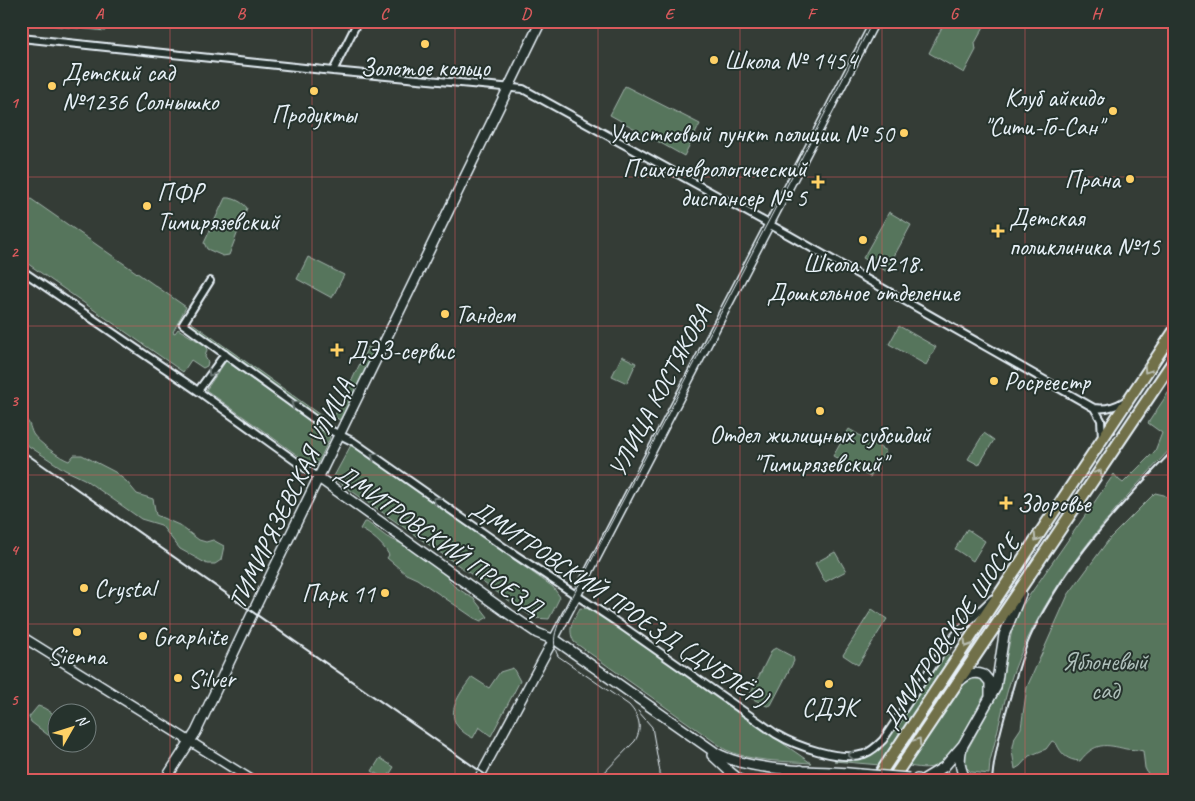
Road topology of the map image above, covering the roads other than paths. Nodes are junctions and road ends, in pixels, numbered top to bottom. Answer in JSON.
{"nodes":[{"id":1,"x":358,"y":21,"type":"edge"},
{"id":2,"x":541,"y":21,"type":"edge"},
{"id":3,"x":875,"y":21,"type":"edge"},
{"id":4,"x":21,"y":38,"type":"edge"},
{"id":5,"x":333,"y":71,"type":"junction"},
{"id":6,"x":509,"y":87,"type":"junction"},
{"id":7,"x":769,"y":224,"type":"junction"},
{"id":8,"x":21,"y":270,"type":"edge"},
{"id":9,"x":210,"y":281,"type":"dead end"},
{"id":10,"x":1174,"y":331,"type":"edge"},
{"id":11,"x":225,"y":354,"type":"junction"},
{"id":12,"x":1174,"y":360,"type":"edge"},
{"id":13,"x":198,"y":391,"type":"junction"},
{"id":14,"x":1125,"y":404,"type":"junction"},
{"id":15,"x":1094,"y":408,"type":"junction"},
{"id":16,"x":1136,"y":417,"type":"junction"},
{"id":17,"x":340,"y":435,"type":"junction"},
{"id":18,"x":1101,"y":439,"type":"junction"},
{"id":19,"x":319,"y":478,"type":"junction"},
{"id":20,"x":1026,"y":582,"type":"junction"},
{"id":21,"x":1003,"y":589,"type":"junction"},
{"id":22,"x":575,"y":595,"type":"junction"},
{"id":23,"x":21,"y":636,"type":"edge"},
{"id":24,"x":553,"y":639,"type":"junction"},
{"id":25,"x":950,"y":692,"type":"junction"},
{"id":26,"x":990,"y":698,"type":"junction"},
{"id":27,"x":191,"y":741,"type":"junction"},
{"id":28,"x":700,"y":742,"type":"junction"},
{"id":29,"x":963,"y":745,"type":"junction"},
{"id":30,"x":801,"y":770,"type":"junction"},
{"id":31,"x":917,"y":779,"type":"edge"},
{"id":32,"x":166,"y":780,"type":"edge"},
{"id":33,"x":252,"y":780,"type":"edge"},
{"id":34,"x":478,"y":780,"type":"edge"},
{"id":35,"x":740,"y":780,"type":"edge"},
{"id":36,"x":789,"y":780,"type":"edge"},
{"id":37,"x":876,"y":780,"type":"edge"},
{"id":38,"x":892,"y":780,"type":"edge"},
{"id":39,"x":932,"y":780,"type":"edge"},
{"id":40,"x":967,"y":780,"type":"edge"}],
"edges":[{"from":1,"to":5,"type":"street"},
{"from":2,"to":6,"type":"main road","name":"ТИМИРЯЗЕВСКАЯ УЛИЦА"},
{"from":3,"to":7,"type":"street","name":"УЛИЦА КОСТЯКОВА"},
{"from":4,"to":5,"type":"street"},
{"from":5,"to":6,"type":"street"},
{"from":6,"to":7,"type":"street"},
{"from":6,"to":17,"type":"main road","name":"ТИМИРЯЗЕВСКАЯ УЛИЦА"},
{"from":7,"to":15,"type":"street"},
{"from":7,"to":22,"type":"street","name":"УЛИЦА КОСТЯКОВА"},
{"from":8,"to":13,"type":"street","name":"ДМИТРОВСКИЙ ПРОЕЗД"},
{"from":9,"to":11,"type":"street","name":"ДМИТРОВСКИЙ ПРОЕЗД (ДУБЛЁР)"},
{"from":10,"to":14,"type":"main road","name":"ДМИТРОВСКОЕ ШОССЕ","one_way":true},
{"from":11,"to":13,"type":"street","one_way":true},
{"from":17,"to":11,"type":"street","name":"ДМИТРОВСКИЙ ПРОЕЗД (ДУБЛЁР)","one_way":true},
{"from":12,"to":16,"type":"main road","name":"ДМИТРОВСКОЕ ШОССЕ"},
{"from":13,"to":19,"type":"street","name":"ДМИТРОВСКИЙ ПРОЕЗД"},
{"from":14,"to":15,"type":"street"},
{"from":14,"to":16,"type":"street"},
{"from":14,"to":18,"type":"main road","name":"ДМИТРОВСКОЕ ШОССЕ"},
{"from":15,"to":18,"type":"street"},
{"from":20,"to":16,"type":"main road","name":"ДМИТРОВСКОЕ ШОССЕ","one_way":true},
{"from":17,"to":19,"type":"main road","name":"ТИМИРЯЗЕВСКАЯ УЛИЦА"},
{"from":22,"to":17,"type":"street","name":"ДМИТРОВСКИЙ ПРОЕЗД (ДУБЛЁР)","one_way":true},
{"from":18,"to":21,"type":"main road","name":"ДМИТРОВСКОЕ ШОССЕ","one_way":true},
{"from":19,"to":24,"type":"main road","name":"ДМИТРОВСКИЙ ПРОЕЗД"},
{"from":19,"to":27,"type":"main road","name":"ТИМИРЯЗЕВСКАЯ УЛИЦА"},
{"from":20,"to":25,"type":"main road","name":"ДМИТРОВСКОЕ ШОССЕ"},
{"from":20,"to":26,"type":"main road"},
{"from":21,"to":22,"type":"street","name":"ДМИТРОВСКИЙ ПРОЕЗД (ДУБЛЁР)","one_way":true},
{"from":21,"to":37,"type":"main road","name":"ДМИТРОВСКОЕ ШОССЕ","one_way":true},
{"from":22,"to":24,"type":"street","name":"УЛИЦА КОСТЯКОВА"},
{"from":23,"to":27,"type":"street"},
{"from":24,"to":28,"type":"main road","name":"ДМИТРОВСКИЙ ПРОЕЗД"},
{"from":24,"to":34,"type":"street","name":"УЛИЦА КОСТЯКОВА"},
{"from":25,"to":26,"type":"main road"},
{"from":38,"to":25,"type":"main road","name":"ДМИТРОВСКОЕ ШОССЕ","one_way":true},
{"from":26,"to":29,"type":"main road"},
{"from":27,"to":32,"type":"main road","name":"ТИМИРЯЗЕВСКАЯ УЛИЦА"},
{"from":27,"to":33,"type":"street"},
{"from":28,"to":30,"type":"main road","name":"ДМИТРОВСКИЙ ПРОЕЗД"},
{"from":28,"to":35,"type":"main road"},
{"from":29,"to":31,"type":"main road"},
{"from":29,"to":40,"type":"main road"},
{"from":30,"to":31,"type":"main road","name":"ДМИТРОВСКИЙ ПРОЕЗД","bridge":true},
{"from":30,"to":36,"type":"main road"},
{"from":31,"to":39,"type":"main road","name":"ДМИТРОВСКИЙ ПРОЕЗД"}]}
